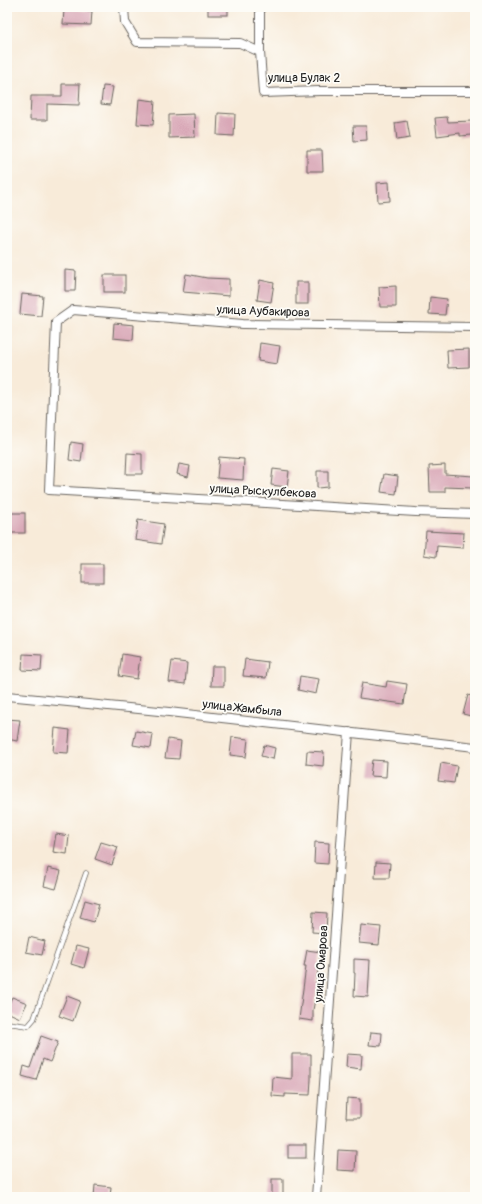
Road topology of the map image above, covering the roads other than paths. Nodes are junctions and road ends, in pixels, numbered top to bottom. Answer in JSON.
{"nodes":[{"id":1,"x":124,"y":7,"type":"edge"},
{"id":2,"x":260,"y":7,"type":"edge"},
{"id":3,"x":260,"y":52,"type":"junction"},
{"id":4,"x":475,"y":91,"type":"edge"},
{"id":5,"x":475,"y":327,"type":"edge"},
{"id":6,"x":49,"y":490,"type":"joint"},
{"id":7,"x":475,"y":514,"type":"edge"},
{"id":8,"x":7,"y":696,"type":"edge"},
{"id":9,"x":349,"y":732,"type":"junction"},
{"id":10,"x":475,"y":747,"type":"edge"},
{"id":11,"x":86,"y":873,"type":"dead end"},
{"id":12,"x":7,"y":1023,"type":"edge"},
{"id":13,"x":316,"y":1197,"type":"edge"}],
"edges":[{"from":1,"to":3,"type":"street"},
{"from":2,"to":3,"type":"street"},
{"from":3,"to":4,"type":"street","name":"улица Булак 2"},
{"from":5,"to":6,"type":"street","name":"улица Аубакирова"},
{"from":6,"to":7,"type":"street","name":"улица Рыскулбекова"},
{"from":8,"to":9,"type":"street","name":"улица Жамбыла"},
{"from":9,"to":10,"type":"street","name":"улица Жамбыла"},
{"from":9,"to":13,"type":"street","name":"улица Омарова"},
{"from":11,"to":12,"type":"lane"}]}
